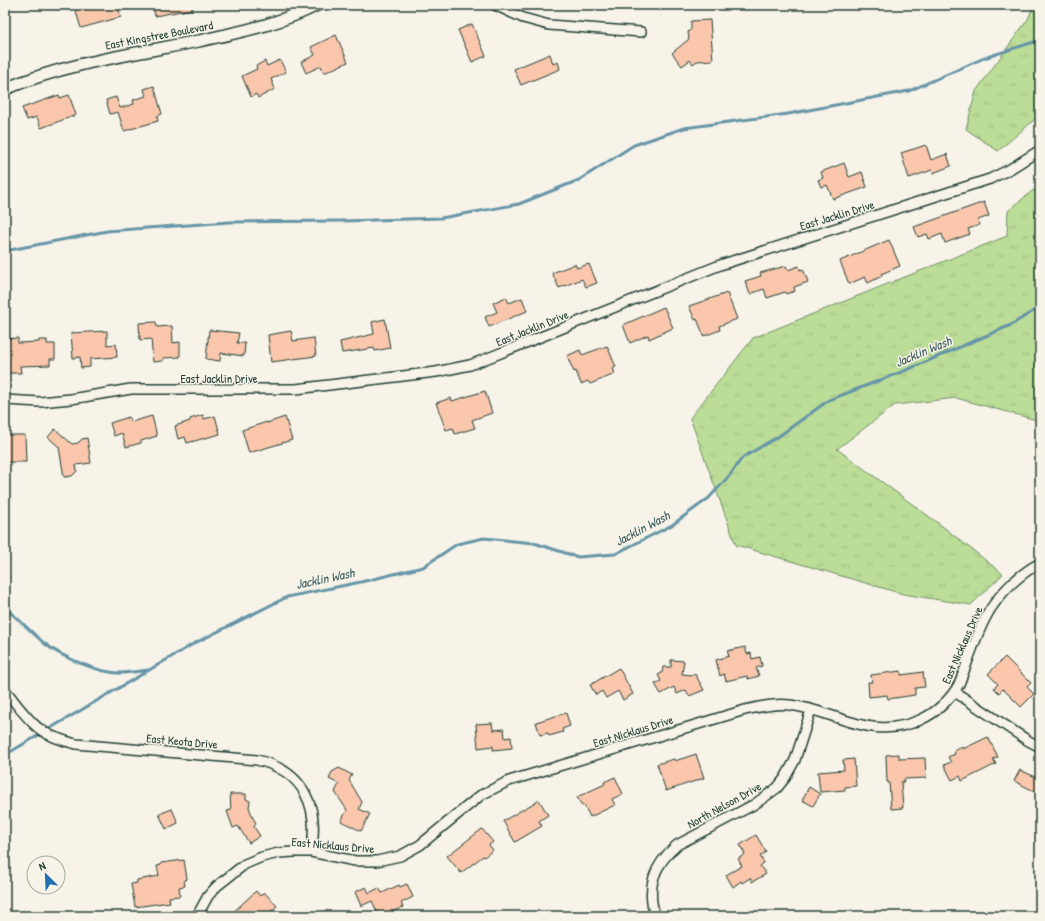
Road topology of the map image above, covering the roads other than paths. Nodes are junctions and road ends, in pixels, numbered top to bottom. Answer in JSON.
{"nodes":[{"id":1,"x":317,"y":5,"type":"edge"},
{"id":2,"x":495,"y":5,"type":"edge"},
{"id":3,"x":641,"y":32,"type":"dead end"},
{"id":4,"x":5,"y":89,"type":"edge"},
{"id":5,"x":1040,"y":150,"type":"edge"},
{"id":6,"x":5,"y":400,"type":"edge"},
{"id":7,"x":1040,"y":563,"type":"edge"},
{"id":8,"x":5,"y":690,"type":"edge"},
{"id":9,"x":955,"y":692,"type":"junction"},
{"id":10,"x":811,"y":710,"type":"junction"},
{"id":11,"x":1040,"y":747,"type":"edge"},
{"id":12,"x":311,"y":852,"type":"junction"},
{"id":13,"x":197,"y":916,"type":"edge"},
{"id":14,"x":655,"y":916,"type":"edge"}],
"edges":[{"from":1,"to":4,"type":"street","name":"East Kingstree Boulevard"},
{"from":2,"to":3,"type":"street"},
{"from":5,"to":6,"type":"street","name":"East Jacklin Drive"},
{"from":7,"to":9,"type":"street","name":"East Nicklaus Drive"},
{"from":8,"to":12,"type":"street","name":"East Keota Drive"},
{"from":9,"to":10,"type":"street","name":"East Nicklaus Drive"},
{"from":9,"to":11,"type":"street"},
{"from":10,"to":12,"type":"street","name":"East Nicklaus Drive"},
{"from":10,"to":14,"type":"street","name":"North Nelson Drive"},
{"from":12,"to":13,"type":"street","name":"East Nicklaus Drive"}]}
